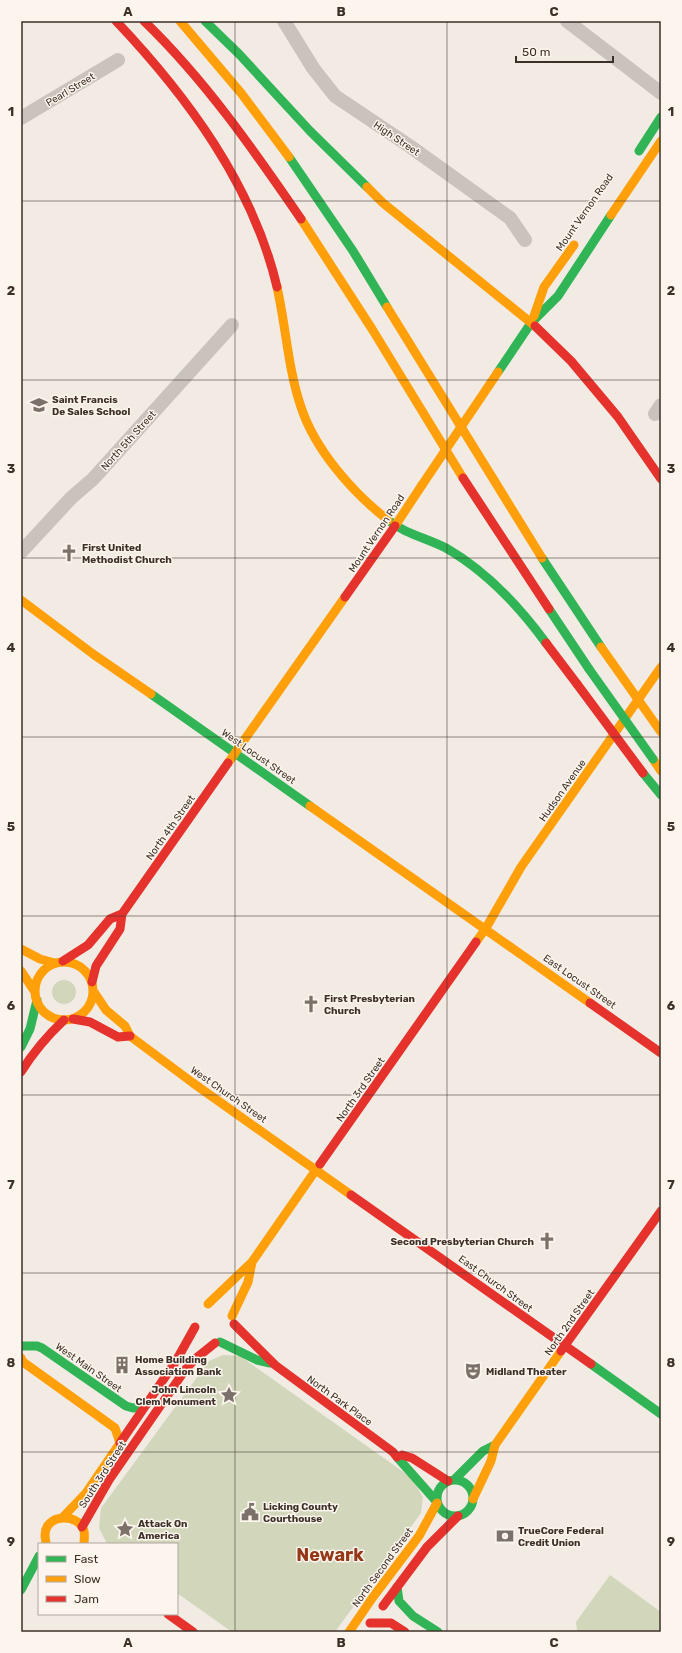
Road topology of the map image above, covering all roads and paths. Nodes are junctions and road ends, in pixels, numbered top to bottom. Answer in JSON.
{"nodes":[{"id":1,"x":116,"y":21,"type":"edge"},
{"id":2,"x":144,"y":21,"type":"edge"},
{"id":3,"x":180,"y":21,"type":"edge"},
{"id":4,"x":205,"y":21,"type":"edge"},
{"id":5,"x":284,"y":21,"type":"edge"},
{"id":6,"x":567,"y":21,"type":"edge"},
{"id":7,"x":118,"y":60,"type":"dead end"},
{"id":8,"x":661,"y":93,"type":"edge"},
{"id":9,"x":661,"y":117,"type":"edge"},
{"id":10,"x":21,"y":118,"type":"edge"},
{"id":11,"x":661,"y":141,"type":"edge"},
{"id":12,"x":635,"y":156,"type":"dead end"},
{"id":13,"x":579,"y":238,"type":"dead end"},
{"id":14,"x":526,"y":240,"type":"dead end"},
{"id":15,"x":531,"y":323,"type":"junction"},
{"id":16,"x":232,"y":325,"type":"dead end"},
{"id":17,"x":661,"y":479,"type":"edge"},
{"id":18,"x":395,"y":526,"type":"junction"},
{"id":19,"x":21,"y":552,"type":"edge"},
{"id":20,"x":21,"y":600,"type":"edge"},
{"id":21,"x":661,"y":667,"type":"edge"},
{"id":22,"x":661,"y":732,"type":"edge"},
{"id":23,"x":235,"y":753,"type":"junction"},
{"id":24,"x":661,"y":771,"type":"edge"},
{"id":25,"x":661,"y":795,"type":"edge"},
{"id":26,"x":122,"y":914,"type":"junction"},
{"id":27,"x":486,"y":928,"type":"junction"},
{"id":28,"x":21,"y":949,"type":"edge"},
{"id":29,"x":59,"y":962,"type":"junction"},
{"id":30,"x":21,"y":971,"type":"edge"},
{"id":31,"x":92,"y":982,"type":"junction"},
{"id":32,"x":94,"y":992,"type":"junction"},
{"id":33,"x":36,"y":996,"type":"junction"},
{"id":34,"x":68,"y":1020,"type":"junction"},
{"id":35,"x":130,"y":1036,"type":"junction"},
{"id":36,"x":21,"y":1047,"type":"edge"},
{"id":37,"x":661,"y":1053,"type":"edge"},
{"id":38,"x":21,"y":1072,"type":"edge"},
{"id":39,"x":317,"y":1170,"type":"junction"},
{"id":40,"x":661,"y":1211,"type":"edge"},
{"id":41,"x":252,"y":1262,"type":"junction"},
{"id":42,"x":208,"y":1304,"type":"junction"},
{"id":43,"x":233,"y":1320,"type":"junction"},
{"id":44,"x":195,"y":1327,"type":"junction"},
{"id":45,"x":218,"y":1342,"type":"junction"},
{"id":46,"x":21,"y":1346,"type":"edge"},
{"id":47,"x":566,"y":1346,"type":"junction"},
{"id":48,"x":21,"y":1358,"type":"edge"},
{"id":49,"x":275,"y":1365,"type":"junction"},
{"id":50,"x":144,"y":1406,"type":"junction"},
{"id":51,"x":661,"y":1414,"type":"edge"},
{"id":52,"x":119,"y":1439,"type":"junction"},
{"id":53,"x":495,"y":1445,"type":"junction"},
{"id":54,"x":393,"y":1452,"type":"junction"},
{"id":55,"x":451,"y":1481,"type":"junction"},
{"id":56,"x":473,"y":1499,"type":"junction"},
{"id":57,"x":437,"y":1502,"type":"junction"},
{"id":58,"x":458,"y":1516,"type":"junction"},
{"id":59,"x":63,"y":1517,"type":"junction"},
{"id":60,"x":83,"y":1530,"type":"junction"},
{"id":61,"x":44,"y":1541,"type":"edge"},
{"id":62,"x":84,"y":1543,"type":"edge"},
{"id":63,"x":90,"y":1543,"type":"edge"},
{"id":64,"x":38,"y":1558,"type":"edge"},
{"id":65,"x":38,"y":1577,"type":"edge"},
{"id":66,"x":397,"y":1587,"type":"junction"},
{"id":67,"x":21,"y":1590,"type":"edge"},
{"id":68,"x":21,"y":1594,"type":"edge"},
{"id":69,"x":169,"y":1615,"type":"edge"},
{"id":70,"x":370,"y":1623,"type":"junction"},
{"id":71,"x":193,"y":1632,"type":"edge"},
{"id":72,"x":349,"y":1632,"type":"edge"},
{"id":73,"x":364,"y":1632,"type":"edge"},
{"id":74,"x":405,"y":1632,"type":"edge"},
{"id":75,"x":438,"y":1632,"type":"edge"}],
"edges":[{"from":1,"to":18,"type":"main road"},
{"from":2,"to":24,"type":"main road","bridge":true},
{"from":3,"to":22,"type":"main road","bridge":true},
{"from":4,"to":15,"type":"main road"},
{"from":5,"to":14,"type":"street","name":"High Street"},
{"from":6,"to":8,"type":"street"},
{"from":7,"to":10,"type":"street","name":"Pearl Street"},
{"from":9,"to":12,"type":"main road"},
{"from":11,"to":15,"type":"main road","name":"Mount Vernon Road"},
{"from":13,"to":15,"type":"main road","name":"Mount Vernon Road"},
{"from":15,"to":17,"type":"main road"},
{"from":15,"to":18,"type":"main road","name":"Mount Vernon Road","bridge":true},
{"from":16,"to":19,"type":"street","name":"North 5th Street"},
{"from":18,"to":23,"type":"main road","name":"Mount Vernon Road"},
{"from":18,"to":25,"type":"main road","bridge":true},
{"from":20,"to":23,"type":"main road","name":"West Locust Street"},
{"from":21,"to":27,"type":"main road","name":"Hudson Avenue"},
{"from":23,"to":26,"type":"main road","name":"North 4th Street"},
{"from":23,"to":27,"type":"main road","name":"West Locust Street"},
{"from":26,"to":29,"type":"main road","name":"North 4th Street"},
{"from":26,"to":31,"type":"main road","name":"North 4th Street"},
{"from":27,"to":37,"type":"main road","name":"East Locust Street"},
{"from":27,"to":39,"type":"main road","name":"North 3rd Street"},
{"from":28,"to":29,"type":"main road"},
{"from":29,"to":31,"type":"main road"},
{"from":29,"to":33,"type":"main road"},
{"from":30,"to":33,"type":"main road"},
{"from":31,"to":32,"type":"main road"},
{"from":32,"to":34,"type":"main road"},
{"from":32,"to":35,"type":"main road","name":"West Church Street"},
{"from":33,"to":34,"type":"main road"},
{"from":33,"to":36,"type":"main road"},
{"from":34,"to":35,"type":"main road","name":"West Church Street"},
{"from":34,"to":38,"type":"main road"},
{"from":35,"to":39,"type":"main road","name":"West Church Street"},
{"from":39,"to":41,"type":"main road","name":"North 3rd Street"},
{"from":39,"to":47,"type":"main road","name":"East Church Street"},
{"from":40,"to":47,"type":"main road","name":"North 2nd Street"},
{"from":41,"to":42,"type":"main road","name":"North 3rd Street"},
{"from":41,"to":43,"type":"main road","name":"North 3rd Street"},
{"from":42,"to":43,"type":"main road"},
{"from":42,"to":44,"type":"main road"},
{"from":43,"to":45,"type":"main road"},
{"from":43,"to":49,"type":"main road","name":"North Park Place"},
{"from":44,"to":45,"type":"main road"},
{"from":44,"to":50,"type":"main road"},
{"from":45,"to":49,"type":"main road","name":"North Park Place"},
{"from":45,"to":60,"type":"main road","name":"South 3rd Street"},
{"from":46,"to":50,"type":"main road","name":"West Main Street"},
{"from":47,"to":51,"type":"main road","name":"East Church Street"},
{"from":47,"to":53,"type":"main road","name":"North 2nd Street"},
{"from":48,"to":52,"type":"main road"},
{"from":49,"to":54,"type":"main road","name":"North Park Place"},
{"from":50,"to":52,"type":"main road","name":"South 3rd Street"},
{"from":52,"to":59,"type":"main road","name":"South 3rd Street"},
{"from":53,"to":55,"type":"main road","name":"North 2nd Street"},
{"from":53,"to":56,"type":"main road","name":"North 2nd Street"},
{"from":54,"to":55,"type":"main road","name":"North Park Place"},
{"from":54,"to":57,"type":"main road","name":"North Park Place"},
{"from":55,"to":56,"type":"main road"},
{"from":55,"to":57,"type":"main road"},
{"from":56,"to":58,"type":"main road"},
{"from":57,"to":58,"type":"main road"},
{"from":57,"to":72,"type":"main road","name":"North Second Street"},
{"from":58,"to":66,"type":"main road"},
{"from":59,"to":60,"type":"main road"},
{"from":59,"to":61,"type":"main road","name":"South 3rd Street"},
{"from":60,"to":62,"type":"main road"},
{"from":60,"to":63,"type":"main road"},
{"from":64,"to":67,"type":"main road"},
{"from":65,"to":68,"type":"main road"},
{"from":66,"to":70,"type":"main road"},
{"from":66,"to":75,"type":"main road"},
{"from":69,"to":71,"type":"main road"},
{"from":70,"to":73,"type":"main road"},
{"from":70,"to":74,"type":"main road"}]}
